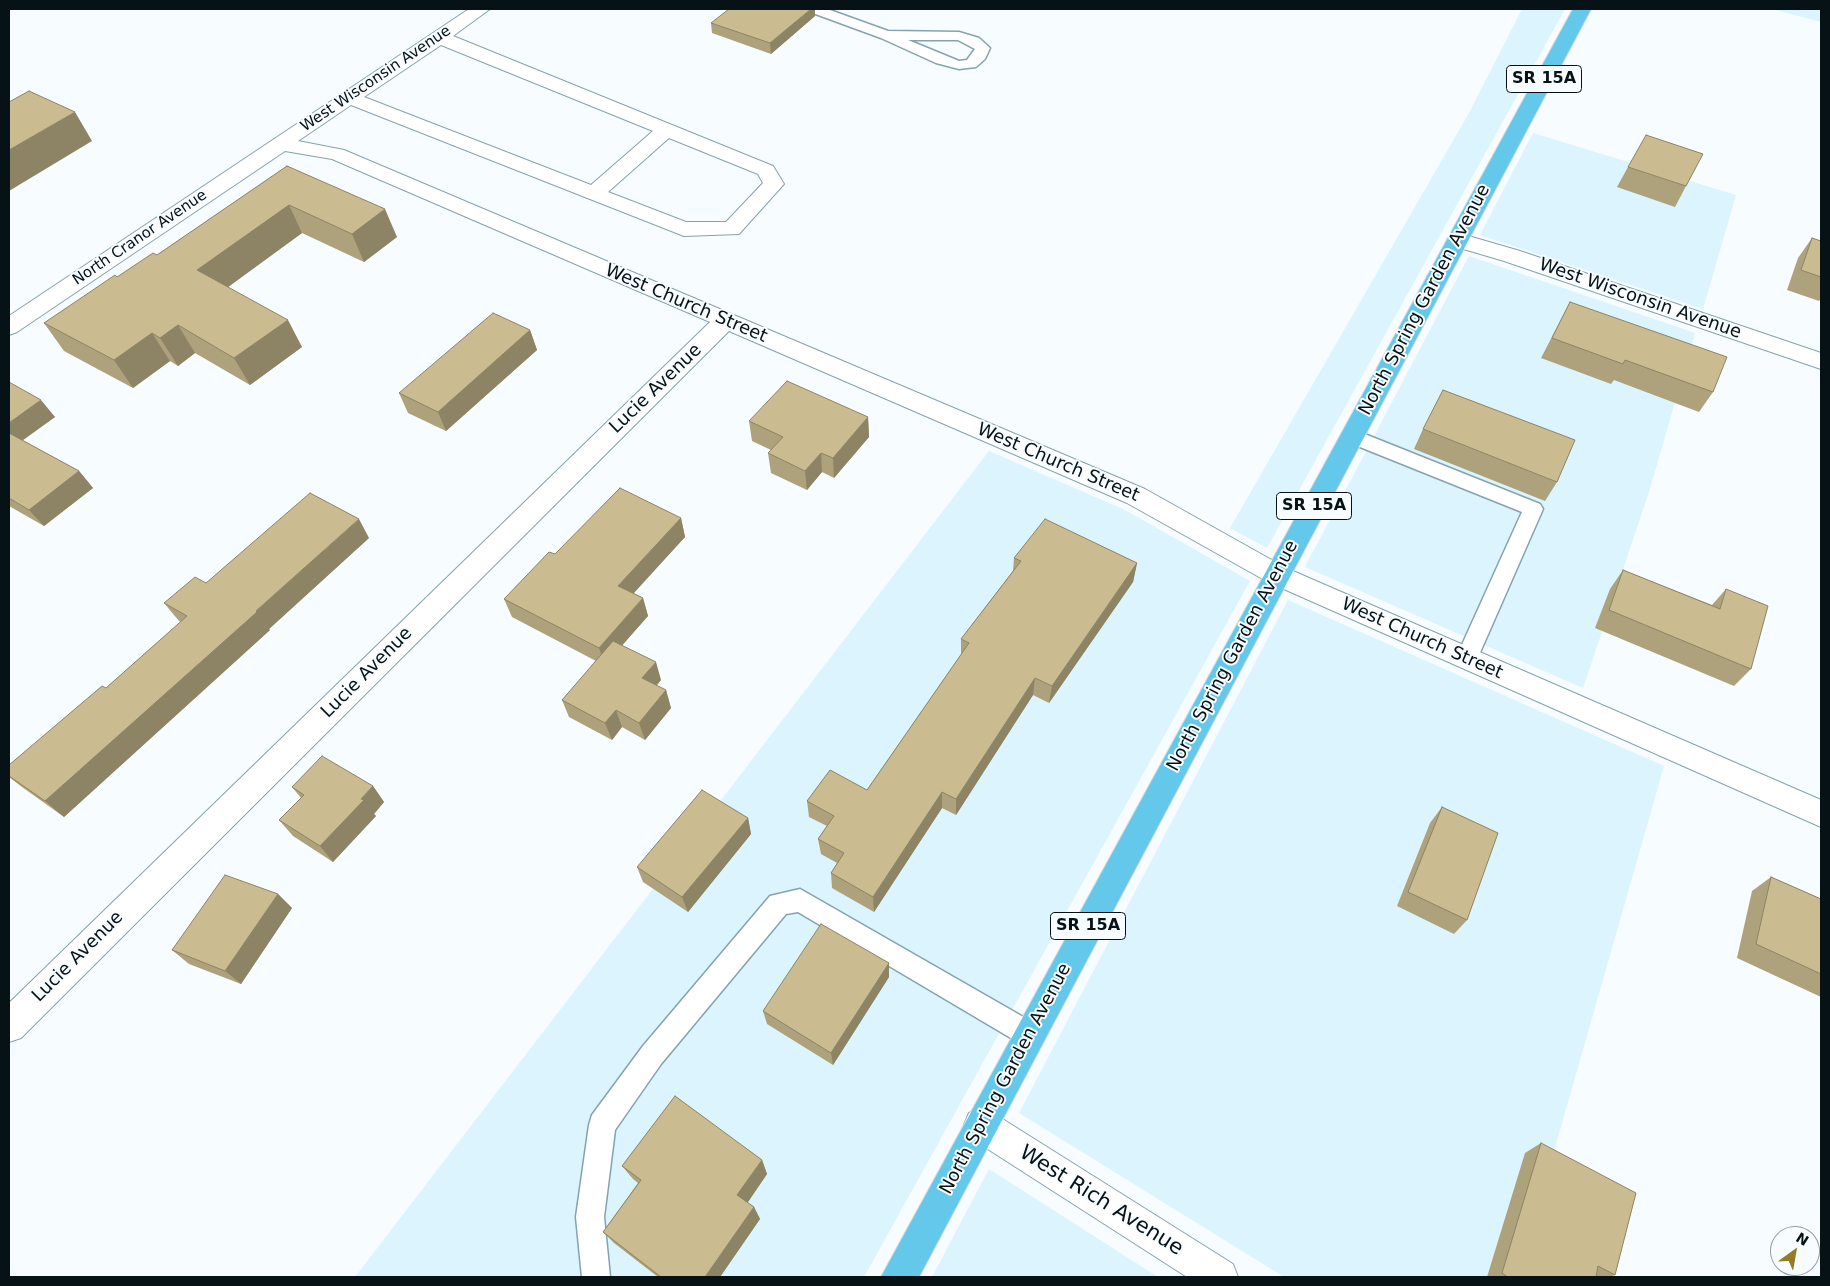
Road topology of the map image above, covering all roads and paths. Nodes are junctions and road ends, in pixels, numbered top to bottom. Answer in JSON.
{"nodes":[{"id":1,"x":481,"y":9,"type":"edge"},
{"id":2,"x":815,"y":9,"type":"edge"},
{"id":3,"x":1582,"y":9,"type":"edge"},
{"id":4,"x":886,"y":36,"type":"junction"},
{"id":5,"x":438,"y":37,"type":"junction"},
{"id":6,"x":348,"y":97,"type":"junction"},
{"id":7,"x":666,"y":130,"type":"junction"},
{"id":8,"x":277,"y":147,"type":"junction"},
{"id":9,"x":593,"y":194,"type":"junction"},
{"id":10,"x":1458,"y":240,"type":"junction"},
{"id":11,"x":725,"y":321,"type":"junction"},
{"id":12,"x":9,"y":326,"type":"edge"},
{"id":13,"x":1821,"y":361,"type":"edge"},
{"id":14,"x":1352,"y":436,"type":"junction"},
{"id":15,"x":1277,"y":575,"type":"junction"},
{"id":16,"x":1466,"y":658,"type":"junction"},
{"id":17,"x":1821,"y":814,"type":"edge"},
{"id":18,"x":9,"y":1026,"type":"edge"},
{"id":19,"x":1030,"y":1035,"type":"junction"},
{"id":20,"x":981,"y":1125,"type":"junction"},
{"id":21,"x":596,"y":1277,"type":"edge"},
{"id":22,"x":899,"y":1277,"type":"edge"},
{"id":23,"x":1220,"y":1277,"type":"edge"}],
"edges":[{"from":1,"to":5,"type":"street","name":"West Wisconsin Avenue"},
{"from":2,"to":4,"type":"lane"},
{"from":3,"to":10,"type":"highway","name":"North Spring Garden Avenue","number":"SR 15A"},
{"from":4,"to":4,"type":"lane"},
{"from":5,"to":6,"type":"street","name":"West Wisconsin Avenue"},
{"from":5,"to":7,"type":"street"},
{"from":6,"to":8,"type":"street","name":"West Wisconsin Avenue"},
{"from":6,"to":9,"type":"street"},
{"from":7,"to":9,"type":"street"},
{"from":7,"to":9,"type":"street"},
{"from":8,"to":11,"type":"street","name":"West Church Street"},
{"from":8,"to":12,"type":"street","name":"North Cranor Avenue"},
{"from":10,"to":13,"type":"street","name":"West Wisconsin Avenue"},
{"from":10,"to":14,"type":"highway","name":"North Spring Garden Avenue","number":"SR 15A"},
{"from":11,"to":15,"type":"street","name":"West Church Street"},
{"from":11,"to":18,"type":"street","name":"Lucie Avenue"},
{"from":14,"to":15,"type":"highway","name":"North Spring Garden Avenue","number":"SR 15A"},
{"from":14,"to":16,"type":"lane"},
{"from":15,"to":16,"type":"street","name":"West Church Street"},
{"from":15,"to":19,"type":"highway","name":"North Spring Garden Avenue","number":"SR 15A"},
{"from":16,"to":17,"type":"street","name":"West Church Street"},
{"from":19,"to":20,"type":"highway","name":"North Spring Garden Avenue","number":"SR 15A"},
{"from":19,"to":21,"type":"lane"},
{"from":20,"to":22,"type":"highway","name":"North Spring Garden Avenue","number":"SR 15A"},
{"from":20,"to":23,"type":"street","name":"West Rich Avenue"}]}
